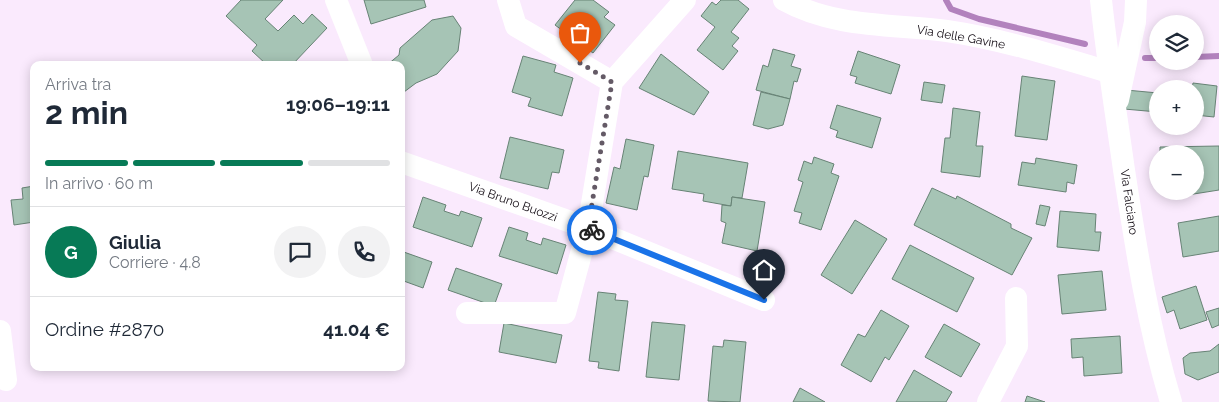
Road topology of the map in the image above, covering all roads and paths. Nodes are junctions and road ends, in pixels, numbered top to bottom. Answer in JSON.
{"nodes":[{"id":1,"x":336,"y":0,"type":"edge"},
{"id":2,"x":508,"y":0,"type":"edge"},
{"id":3,"x":685,"y":0,"type":"edge"},
{"id":4,"x":784,"y":0,"type":"edge"},
{"id":5,"x":1101,"y":0,"type":"edge"},
{"id":6,"x":1136,"y":0,"type":"edge"},
{"id":7,"x":360,"y":61,"type":"edge"},
{"id":8,"x":1109,"y":72,"type":"junction"},
{"id":9,"x":612,"y":82,"type":"junction"},
{"id":10,"x":1116,"y":111,"type":"junction"},
{"id":11,"x":405,"y":163,"type":"edge"},
{"id":12,"x":588,"y":228,"type":"junction"},
{"id":13,"x":1016,"y":298,"type":"dead end"},
{"id":14,"x":764,"y":300,"type":"dead end"},
{"id":15,"x":467,"y":313,"type":"dead end"},
{"id":16,"x":0,"y":331,"type":"edge"},
{"id":17,"x":6,"y":380,"type":"dead end"},
{"id":18,"x":988,"y":402,"type":"edge"},
{"id":19,"x":1171,"y":402,"type":"edge"}],
"edges":[{"from":1,"to":7,"type":"street"},
{"from":2,"to":9,"type":"street"},
{"from":3,"to":9,"type":"street"},
{"from":4,"to":8,"type":"street","name":"Via delle Gavine"},
{"from":5,"to":8,"type":"street","name":"Via Falciano"},
{"from":6,"to":10,"type":"street"},
{"from":8,"to":10,"type":"street","name":"Via Falciano"},
{"from":9,"to":12,"type":"street"},
{"from":10,"to":19,"type":"street","name":"Via Falciano"},
{"from":11,"to":12,"type":"street","name":"Via Bruno Buozzi"},
{"from":12,"to":14,"type":"street","name":"Via Bruno Buozzi"},
{"from":12,"to":15,"type":"street"},
{"from":13,"to":18,"type":"street"},
{"from":16,"to":17,"type":"street"}]}
